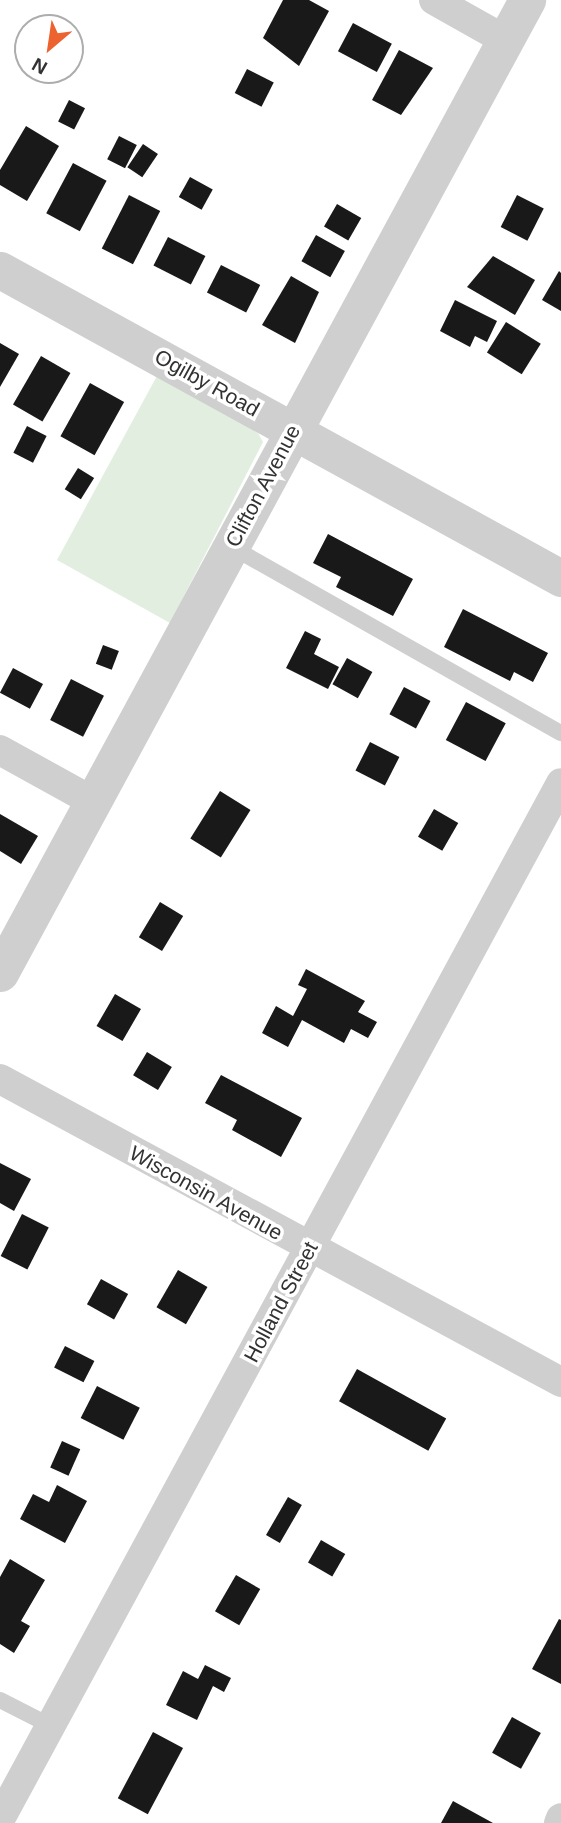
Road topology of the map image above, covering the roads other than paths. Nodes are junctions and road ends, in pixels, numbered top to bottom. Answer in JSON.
{"nodes":[{"id":1,"x":433,"y":0,"type":"edge"},
{"id":2,"x":527,"y":0,"type":"edge"},
{"id":3,"x":505,"y":40,"type":"junction"},
{"id":4,"x":0,"y":270,"type":"edge"},
{"id":5,"x":293,"y":430,"type":"junction"},
{"id":6,"x":230,"y":547,"type":"junction"},
{"id":7,"x":561,"y":578,"type":"edge"},
{"id":8,"x":561,"y":733,"type":"edge"},
{"id":9,"x":0,"y":750,"type":"edge"},
{"id":10,"x":561,"y":783,"type":"edge"},
{"id":11,"x":92,"y":801,"type":"junction"},
{"id":12,"x":0,"y":973,"type":"edge"},
{"id":13,"x":0,"y":1079,"type":"edge"},
{"id":14,"x":309,"y":1250,"type":"junction"},
{"id":15,"x":561,"y":1382,"type":"edge"},
{"id":16,"x":0,"y":1700,"type":"edge"},
{"id":17,"x":51,"y":1726,"type":"junction"},
{"id":18,"x":0,"y":1819,"type":"edge"}],
"edges":[{"from":1,"to":3,"type":"street"},
{"from":2,"to":3,"type":"street","name":"Clifton Avenue"},
{"from":3,"to":5,"type":"street","name":"Clifton Avenue"},
{"from":4,"to":5,"type":"street","name":"Ogilby Road"},
{"from":5,"to":6,"type":"street","name":"Clifton Avenue"},
{"from":5,"to":7,"type":"street","name":"Ogilby Road"},
{"from":6,"to":8,"type":"lane"},
{"from":6,"to":11,"type":"street","name":"Clifton Avenue"},
{"from":9,"to":11,"type":"street"},
{"from":10,"to":14,"type":"street","name":"Holland Street"},
{"from":11,"to":12,"type":"street","name":"Clifton Avenue"},
{"from":13,"to":14,"type":"street","name":"Wisconsin Avenue"},
{"from":14,"to":15,"type":"street","name":"Wisconsin Avenue"},
{"from":14,"to":17,"type":"street","name":"Holland Street"},
{"from":16,"to":17,"type":"lane"},
{"from":17,"to":18,"type":"street","name":"Holland Street"}]}
